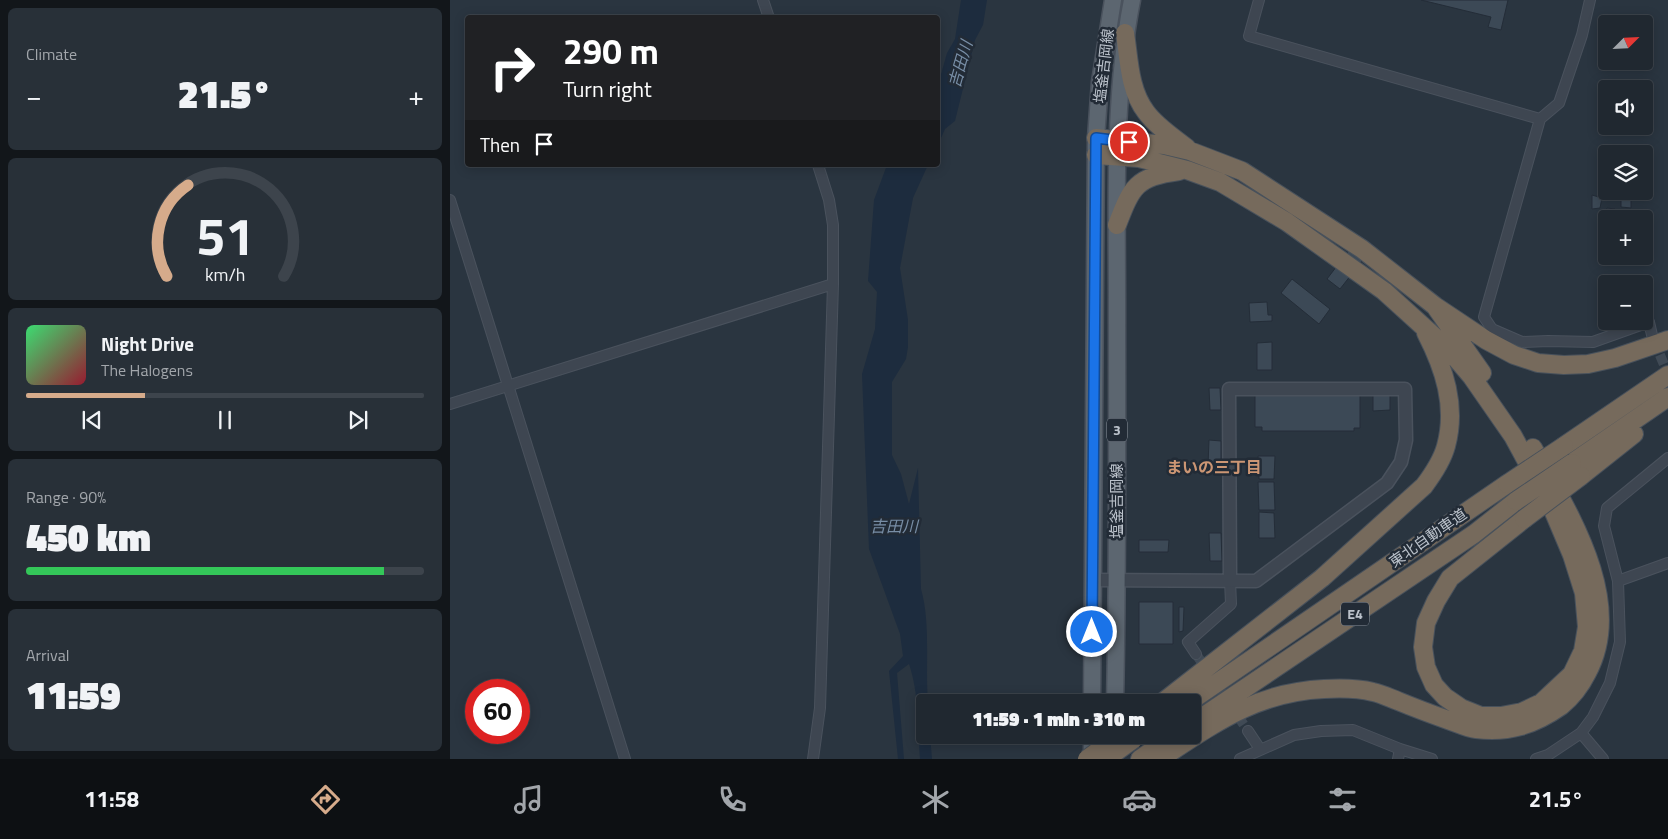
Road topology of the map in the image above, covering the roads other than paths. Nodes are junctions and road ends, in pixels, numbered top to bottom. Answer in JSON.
{"nodes":[{"id":1,"x":764,"y":0,"type":"edge"},
{"id":2,"x":1113,"y":0,"type":"edge"},
{"id":3,"x":1132,"y":0,"type":"edge"},
{"id":4,"x":1259,"y":0,"type":"edge"},
{"id":5,"x":1590,"y":0,"type":"edge"},
{"id":6,"x":768,"y":15,"type":"edge"},
{"id":7,"x":1125,"y":33,"type":"junction"},
{"id":8,"x":1540,"y":119,"type":"junction"},
{"id":9,"x":1096,"y":147,"type":"junction"},
{"id":10,"x":1118,"y":149,"type":"junction"},
{"id":11,"x":1190,"y":151,"type":"junction"},
{"id":12,"x":819,"y":167,"type":"edge"},
{"id":13,"x":1187,"y":170,"type":"junction"},
{"id":14,"x":450,"y":200,"type":"edge"},
{"id":15,"x":1117,"y":225,"type":"junction"},
{"id":16,"x":833,"y":284,"type":"junction"},
{"id":17,"x":1435,"y":306,"type":"junction"},
{"id":18,"x":1422,"y":324,"type":"junction"},
{"id":19,"x":1660,"y":338,"type":"edge"},
{"id":20,"x":1668,"y":375,"type":"edge"},
{"id":21,"x":509,"y":386,"type":"junction"},
{"id":22,"x":1668,"y":397,"type":"edge"},
{"id":23,"x":450,"y":404,"type":"edge"},
{"id":24,"x":1668,"y":408,"type":"edge"},
{"id":25,"x":1668,"y":458,"type":"edge"},
{"id":26,"x":1576,"y":469,"type":"junction"},
{"id":27,"x":1668,"y":563,"type":"edge"},
{"id":28,"x":1092,"y":580,"type":"junction"},
{"id":29,"x":1118,"y":580,"type":"junction"},
{"id":30,"x":1230,"y":580,"type":"junction"},
{"id":31,"x":1618,"y":581,"type":"junction"},
{"id":32,"x":1196,"y":654,"type":"tunnel mouth"},
{"id":33,"x":1092,"y":694,"type":"edge"},
{"id":34,"x":1115,"y":694,"type":"edge"},
{"id":35,"x":1172,"y":694,"type":"edge"},
{"id":36,"x":1201,"y":694,"type":"edge"},
{"id":37,"x":1201,"y":718,"type":"edge"},
{"id":38,"x":1248,"y":731,"type":"tunnel mouth"},
{"id":39,"x":1581,"y":733,"type":"junction"},
{"id":40,"x":1092,"y":744,"type":"edge"},
{"id":41,"x":1114,"y":744,"type":"edge"},
{"id":42,"x":1117,"y":744,"type":"edge"},
{"id":43,"x":1123,"y":744,"type":"edge"},
{"id":44,"x":1162,"y":744,"type":"edge"},
{"id":45,"x":1260,"y":749,"type":"junction"},
{"id":46,"x":1399,"y":754,"type":"edge"},
{"id":47,"x":625,"y":759,"type":"edge"},
{"id":48,"x":813,"y":759,"type":"edge"},
{"id":49,"x":1088,"y":759,"type":"edge"},
{"id":50,"x":1092,"y":759,"type":"edge"},
{"id":51,"x":1106,"y":759,"type":"edge"},
{"id":52,"x":1114,"y":759,"type":"edge"},
{"id":53,"x":1140,"y":759,"type":"edge"},
{"id":54,"x":1160,"y":759,"type":"edge"},
{"id":55,"x":1240,"y":759,"type":"edge"},
{"id":56,"x":1432,"y":759,"type":"edge"},
{"id":57,"x":1536,"y":759,"type":"edge"},
{"id":58,"x":1603,"y":759,"type":"edge"}],
"edges":[{"from":1,"to":6,"type":"street"},
{"from":2,"to":9,"type":"main road","name":"塩釜吉岡線","number":"3"},
{"from":3,"to":7,"type":"main road","name":"塩釜吉岡線","number":"3"},
{"from":4,"to":8,"type":"street"},
{"from":5,"to":8,"type":"street"},
{"from":7,"to":10,"type":"main road","name":"塩釜吉岡線","number":"3"},
{"from":7,"to":11,"type":"highway"},
{"from":8,"to":19,"type":"street"},
{"from":9,"to":10,"type":"highway"},
{"from":9,"to":28,"type":"main road","name":"塩釜吉岡線","number":"3"},
{"from":10,"to":11,"type":"highway"},
{"from":10,"to":13,"type":"highway"},
{"from":10,"to":15,"type":"main road","name":"塩釜吉岡線","number":"3"},
{"from":11,"to":17,"type":"highway"},
{"from":12,"to":16,"type":"street"},
{"from":13,"to":15,"type":"highway"},
{"from":13,"to":18,"type":"highway"},
{"from":14,"to":21,"type":"street"},
{"from":15,"to":29,"type":"main road","name":"塩釜吉岡線","number":"3"},
{"from":16,"to":21,"type":"street"},
{"from":16,"to":48,"type":"street"},
{"from":17,"to":19,"type":"highway"},
{"from":17,"to":54,"type":"highway"},
{"from":18,"to":26,"type":"highway","bridge":true},
{"from":18,"to":35,"type":"highway"},
{"from":20,"to":36,"type":"highway","name":"東北自動車道","number":"E4","bridge":true},
{"from":21,"to":23,"type":"street"},
{"from":21,"to":47,"type":"street"},
{"from":22,"to":26,"type":"highway","name":"東北自動車道","number":"E4"},
{"from":24,"to":26,"type":"highway"},
{"from":25,"to":31,"type":"street"},
{"from":26,"to":37,"type":"highway","name":"東北自動車道","number":"E4","bridge":true},
{"from":27,"to":31,"type":"street"},
{"from":28,"to":29,"type":"street"},
{"from":28,"to":33,"type":"main road","name":"塩釜吉岡線","number":"3"},
{"from":29,"to":30,"type":"street"},
{"from":29,"to":34,"type":"main road","name":"塩釜吉岡線","number":"3"},
{"from":30,"to":30,"type":"street"},
{"from":30,"to":32,"type":"street"},
{"from":31,"to":39,"type":"street"},
{"from":38,"to":45,"type":"street"},
{"from":39,"to":57,"type":"street"},
{"from":39,"to":58,"type":"street"},
{"from":40,"to":50,"type":"main road"},
{"from":41,"to":52,"type":"main road"},
{"from":42,"to":49,"type":"highway","bridge":true},
{"from":43,"to":51,"type":"highway","bridge":true},
{"from":44,"to":53,"type":"highway"},
{"from":45,"to":46,"type":"street"},
{"from":45,"to":55,"type":"street"},
{"from":46,"to":56,"type":"street"}]}
